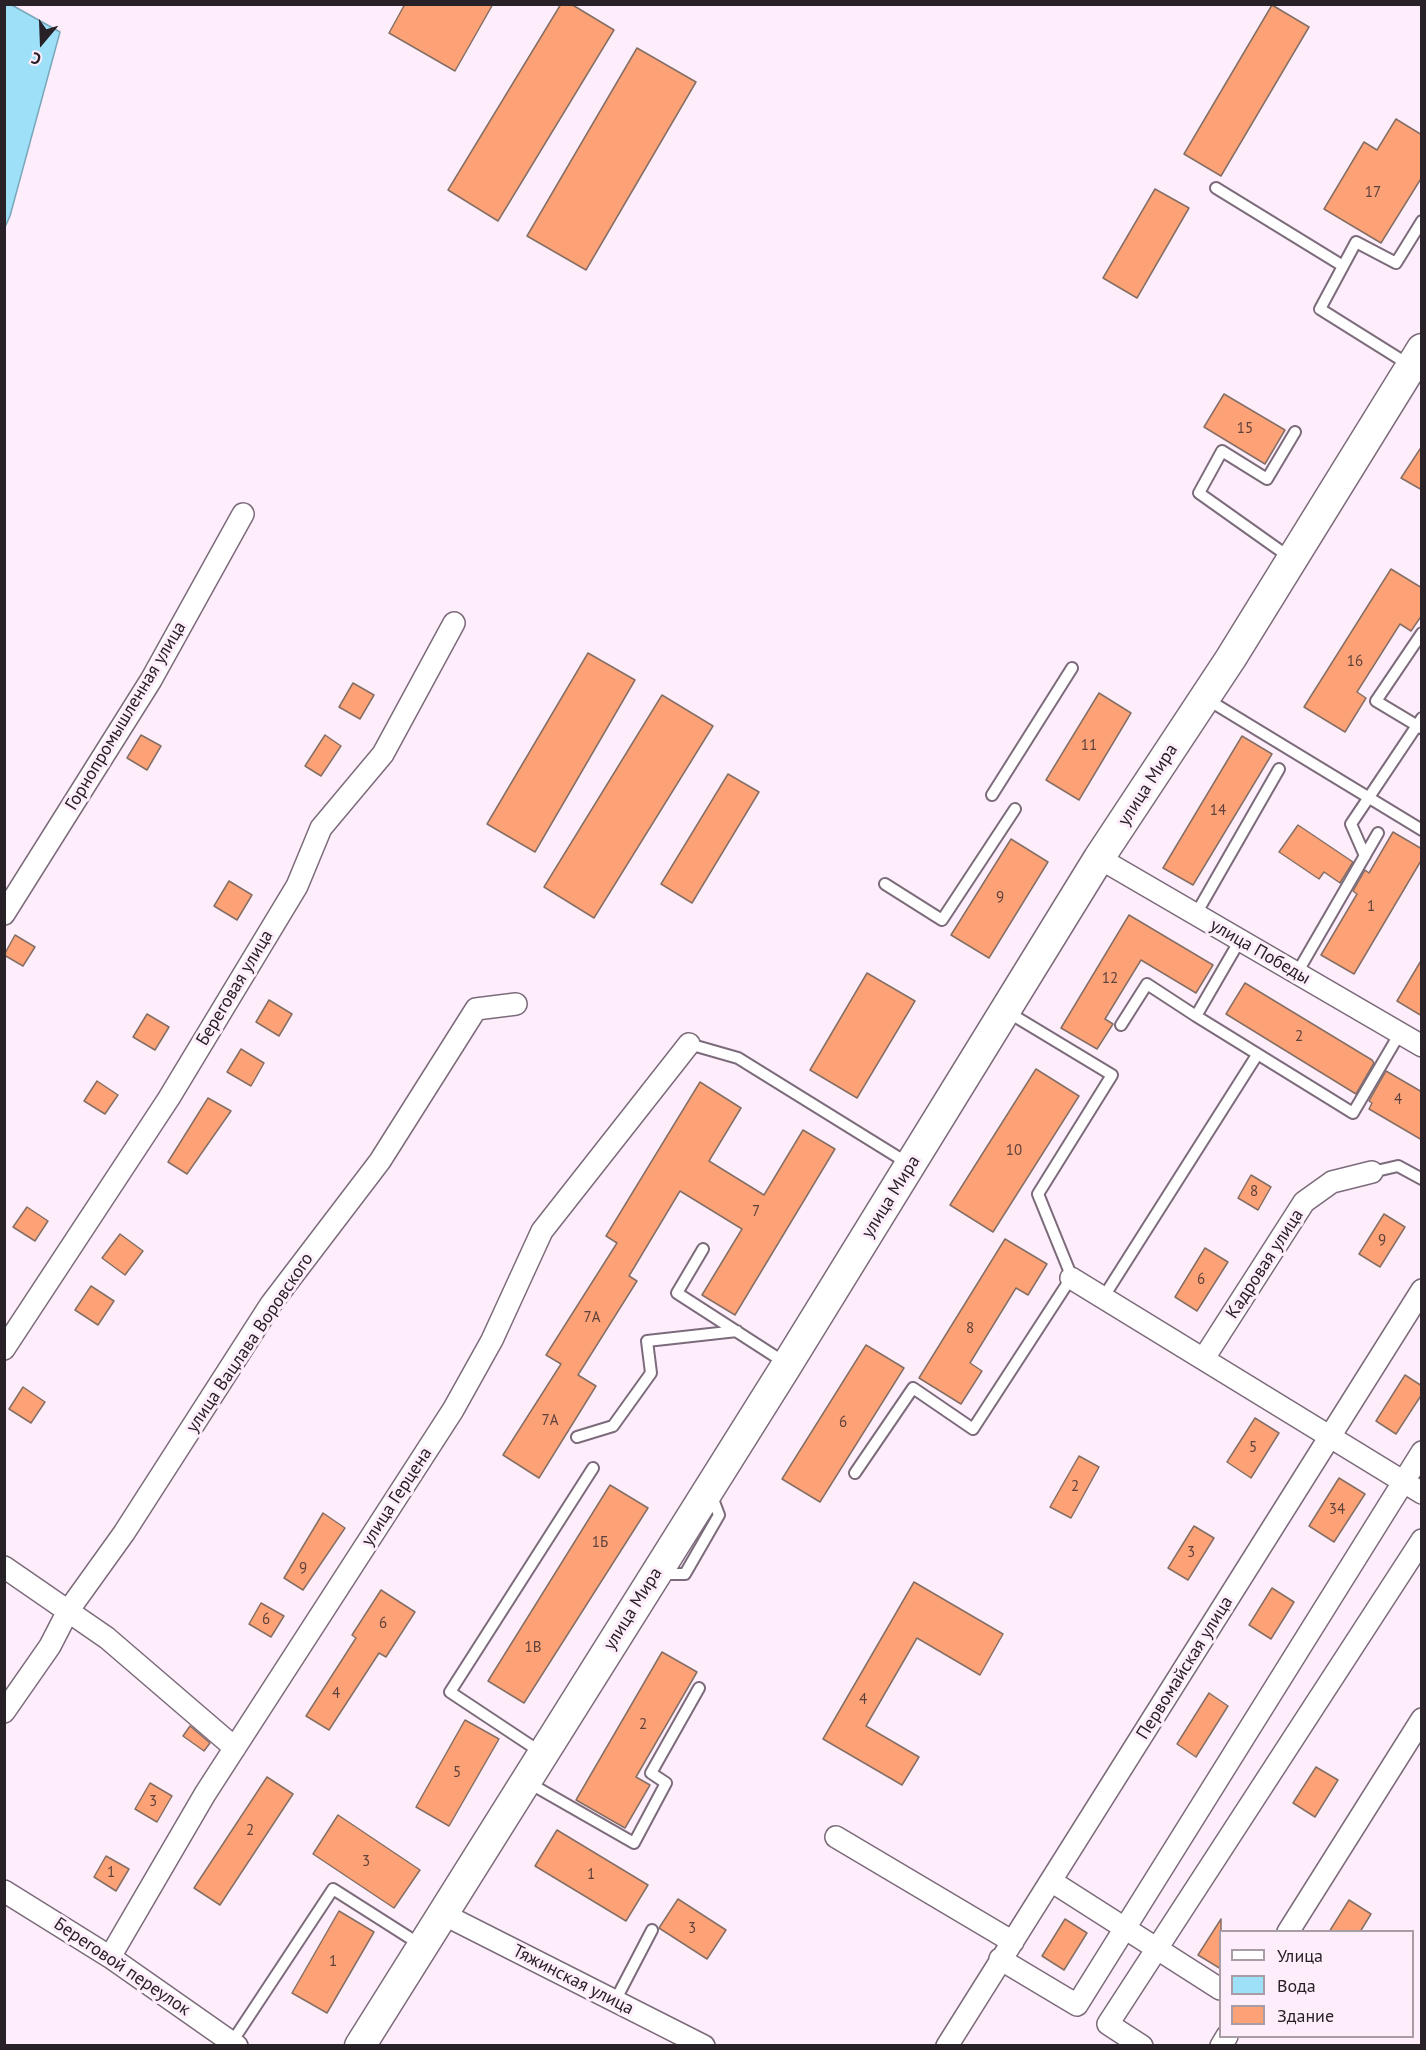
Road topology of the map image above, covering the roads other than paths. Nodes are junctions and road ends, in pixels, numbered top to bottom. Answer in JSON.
{"nodes":[{"id":1,"x":1216,"y":188,"type":"dead end"},
{"id":2,"x":1422,"y":221,"type":"edge"},
{"id":3,"x":1343,"y":266,"type":"junction"},
{"id":4,"x":1416,"y":358,"type":"edge"},
{"id":5,"x":1294,"y":432,"type":"dead end"},
{"id":6,"x":243,"y":514,"type":"dead end"},
{"id":7,"x":1292,"y":559,"type":"junction"},
{"id":8,"x":454,"y":623,"type":"dead end"},
{"id":9,"x":1422,"y":633,"type":"edge"},
{"id":10,"x":1072,"y":668,"type":"dead end"},
{"id":11,"x":1205,"y":698,"type":"junction"},
{"id":12,"x":1420,"y":724,"type":"edge"},
{"id":13,"x":1279,"y":769,"type":"dead end"},
{"id":14,"x":992,"y":795,"type":"dead end"},
{"id":15,"x":1370,"y":797,"type":"junction"},
{"id":16,"x":1015,"y":809,"type":"dead end"},
{"id":17,"x":1422,"y":830,"type":"edge"},
{"id":18,"x":1378,"y":832,"type":"dead end"},
{"id":19,"x":1365,"y":856,"type":"junction"},
{"id":20,"x":1100,"y":858,"type":"junction"},
{"id":21,"x":885,"y":884,"type":"dead end"},
{"id":22,"x":4,"y":914,"type":"edge"},
{"id":23,"x":1196,"y":914,"type":"junction"},
{"id":24,"x":1240,"y":940,"type":"junction"},
{"id":25,"x":1297,"y":973,"type":"junction"},
{"id":26,"x":516,"y":1004,"type":"dead end"},
{"id":27,"x":1006,"y":1011,"type":"junction"},
{"id":28,"x":1196,"y":1016,"type":"junction"},
{"id":29,"x":1121,"y":1024,"type":"dead end"},
{"id":30,"x":1400,"y":1033,"type":"junction"},
{"id":31,"x":689,"y":1044,"type":"joint"},
{"id":32,"x":1422,"y":1046,"type":"edge"},
{"id":33,"x":1257,"y":1055,"type":"junction"},
{"id":34,"x":911,"y":1165,"type":"junction"},
{"id":35,"x":1372,"y":1172,"type":"joint"},
{"id":36,"x":1422,"y":1179,"type":"edge"},
{"id":37,"x":703,"y":1249,"type":"dead end"},
{"id":38,"x":1072,"y":1279,"type":"junction"},
{"id":39,"x":1422,"y":1290,"type":"edge"},
{"id":40,"x":1103,"y":1298,"type":"junction"},
{"id":41,"x":737,"y":1331,"type":"junction"},
{"id":42,"x":4,"y":1348,"type":"edge"},
{"id":43,"x":1204,"y":1358,"type":"junction"},
{"id":44,"x":787,"y":1364,"type":"junction"},
{"id":45,"x":1331,"y":1436,"type":"junction"},
{"id":46,"x":577,"y":1437,"type":"dead end"},
{"id":47,"x":1422,"y":1452,"type":"edge"},
{"id":48,"x":593,"y":1468,"type":"dead end"},
{"id":49,"x":855,"y":1473,"type":"dead end"},
{"id":50,"x":1403,"y":1482,"type":"junction"},
{"id":51,"x":1422,"y":1493,"type":"edge"},
{"id":52,"x":1422,"y":1540,"type":"edge"},
{"id":53,"x":4,"y":1567,"type":"edge"},
{"id":54,"x":68,"y":1611,"type":"junction"},
{"id":55,"x":699,"y":1688,"type":"dead end"},
{"id":56,"x":4,"y":1712,"type":"edge"},
{"id":57,"x":1422,"y":1719,"type":"edge"},
{"id":58,"x":235,"y":1748,"type":"junction"},
{"id":59,"x":543,"y":1754,"type":"junction"},
{"id":60,"x":526,"y":1781,"type":"junction"},
{"id":61,"x":836,"y":1837,"type":"dead end"},
{"id":62,"x":1051,"y":1881,"type":"junction"},
{"id":63,"x":4,"y":1891,"type":"edge"},
{"id":64,"x":443,"y":1914,"type":"junction"},
{"id":65,"x":1125,"y":1928,"type":"junction"},
{"id":66,"x":652,"y":1930,"type":"dead end"},
{"id":67,"x":1289,"y":1930,"type":"edge"},
{"id":68,"x":1013,"y":1942,"type":"junction"},
{"id":69,"x":421,"y":1945,"type":"junction"},
{"id":70,"x":1157,"y":1948,"type":"junction"},
{"id":71,"x":110,"y":1957,"type":"junction"},
{"id":72,"x":1000,"y":1959,"type":"junction"},
{"id":73,"x":1219,"y":1988,"type":"edge"},
{"id":74,"x":615,"y":2001,"type":"junction"},
{"id":75,"x":235,"y":2044,"type":"edge"},
{"id":76,"x":360,"y":2046,"type":"edge"},
{"id":77,"x":704,"y":2046,"type":"edge"},
{"id":78,"x":947,"y":2046,"type":"edge"},
{"id":79,"x":1142,"y":2046,"type":"edge"}],
"edges":[{"from":1,"to":3,"type":"lane"},
{"from":2,"to":3,"type":"lane"},
{"from":3,"to":4,"type":"lane"},
{"from":4,"to":7,"type":"main road","name":"улица Мира"},
{"from":5,"to":7,"type":"lane"},
{"from":6,"to":22,"type":"street","name":"Горнопромышленная улица"},
{"from":7,"to":11,"type":"main road","name":"улица Мира"},
{"from":8,"to":42,"type":"street","name":"Береговая улица"},
{"from":9,"to":12,"type":"lane"},
{"from":10,"to":14,"type":"lane"},
{"from":11,"to":15,"type":"lane"},
{"from":11,"to":20,"type":"main road","name":"улица Мира"},
{"from":12,"to":15,"type":"lane"},
{"from":13,"to":23,"type":"lane"},
{"from":15,"to":17,"type":"lane"},
{"from":15,"to":19,"type":"lane"},
{"from":16,"to":21,"type":"lane"},
{"from":18,"to":19,"type":"lane"},
{"from":19,"to":25,"type":"lane"},
{"from":20,"to":23,"type":"street","name":"улица Победы"},
{"from":20,"to":27,"type":"main road","name":"улица Мира"},
{"from":23,"to":24,"type":"street","name":"улица Победы"},
{"from":24,"to":25,"type":"street","name":"улица Победы"},
{"from":24,"to":28,"type":"lane"},
{"from":25,"to":30,"type":"street","name":"улица Победы"},
{"from":26,"to":54,"type":"street","name":"улица Вацлава Воровского"},
{"from":27,"to":34,"type":"main road","name":"улица Мира"},
{"from":27,"to":38,"type":"lane"},
{"from":28,"to":29,"type":"lane"},
{"from":28,"to":33,"type":"lane"},
{"from":30,"to":32,"type":"street","name":"улица Победы"},
{"from":30,"to":33,"type":"lane"},
{"from":31,"to":34,"type":"lane"},
{"from":31,"to":58,"type":"street","name":"улица Герцена"},
{"from":33,"to":40,"type":"lane"},
{"from":34,"to":44,"type":"main road","name":"улица Мира"},
{"from":35,"to":36,"type":"lane"},
{"from":35,"to":43,"type":"street","name":"Кадровая улица"},
{"from":37,"to":41,"type":"lane"},
{"from":38,"to":40,"type":"street"},
{"from":38,"to":49,"type":"lane"},
{"from":39,"to":45,"type":"street","name":"Первомайская улица"},
{"from":40,"to":43,"type":"street"},
{"from":41,"to":44,"type":"lane"},
{"from":41,"to":46,"type":"lane"},
{"from":43,"to":45,"type":"street"},
{"from":44,"to":59,"type":"main road","name":"улица Мира"},
{"from":45,"to":50,"type":"street"},
{"from":45,"to":62,"type":"street","name":"Первомайская улица"},
{"from":47,"to":50,"type":"street"},
{"from":48,"to":59,"type":"lane"},
{"from":50,"to":51,"type":"street"},
{"from":50,"to":65,"type":"street"},
{"from":52,"to":70,"type":"street"},
{"from":53,"to":54,"type":"street"},
{"from":54,"to":56,"type":"street","name":"улица Вацлава Воровского"},
{"from":54,"to":58,"type":"street"},
{"from":55,"to":60,"type":"lane"},
{"from":57,"to":67,"type":"street"},
{"from":58,"to":71,"type":"street","name":"улица Герцена"},
{"from":59,"to":60,"type":"main road","name":"улица Мира"},
{"from":60,"to":64,"type":"main road","name":"улица Мира"},
{"from":61,"to":68,"type":"street"},
{"from":62,"to":65,"type":"street"},
{"from":62,"to":68,"type":"street","name":"Первомайская улица"},
{"from":63,"to":71,"type":"street","name":"Береговой переулок"},
{"from":64,"to":69,"type":"main road","name":"улица Мира"},
{"from":64,"to":74,"type":"street","name":"Тяжинская улица"},
{"from":65,"to":70,"type":"street"},
{"from":65,"to":72,"type":"street"},
{"from":66,"to":74,"type":"lane"},
{"from":68,"to":72,"type":"street","name":"Первомайская улица"},
{"from":69,"to":75,"type":"lane"},
{"from":69,"to":76,"type":"main road","name":"улица Мира"},
{"from":70,"to":73,"type":"street"},
{"from":70,"to":79,"type":"street"},
{"from":71,"to":75,"type":"street","name":"Береговой переулок"},
{"from":72,"to":78,"type":"street","name":"Первомайская улица"},
{"from":74,"to":77,"type":"street","name":"Тяжинская улица"}]}
